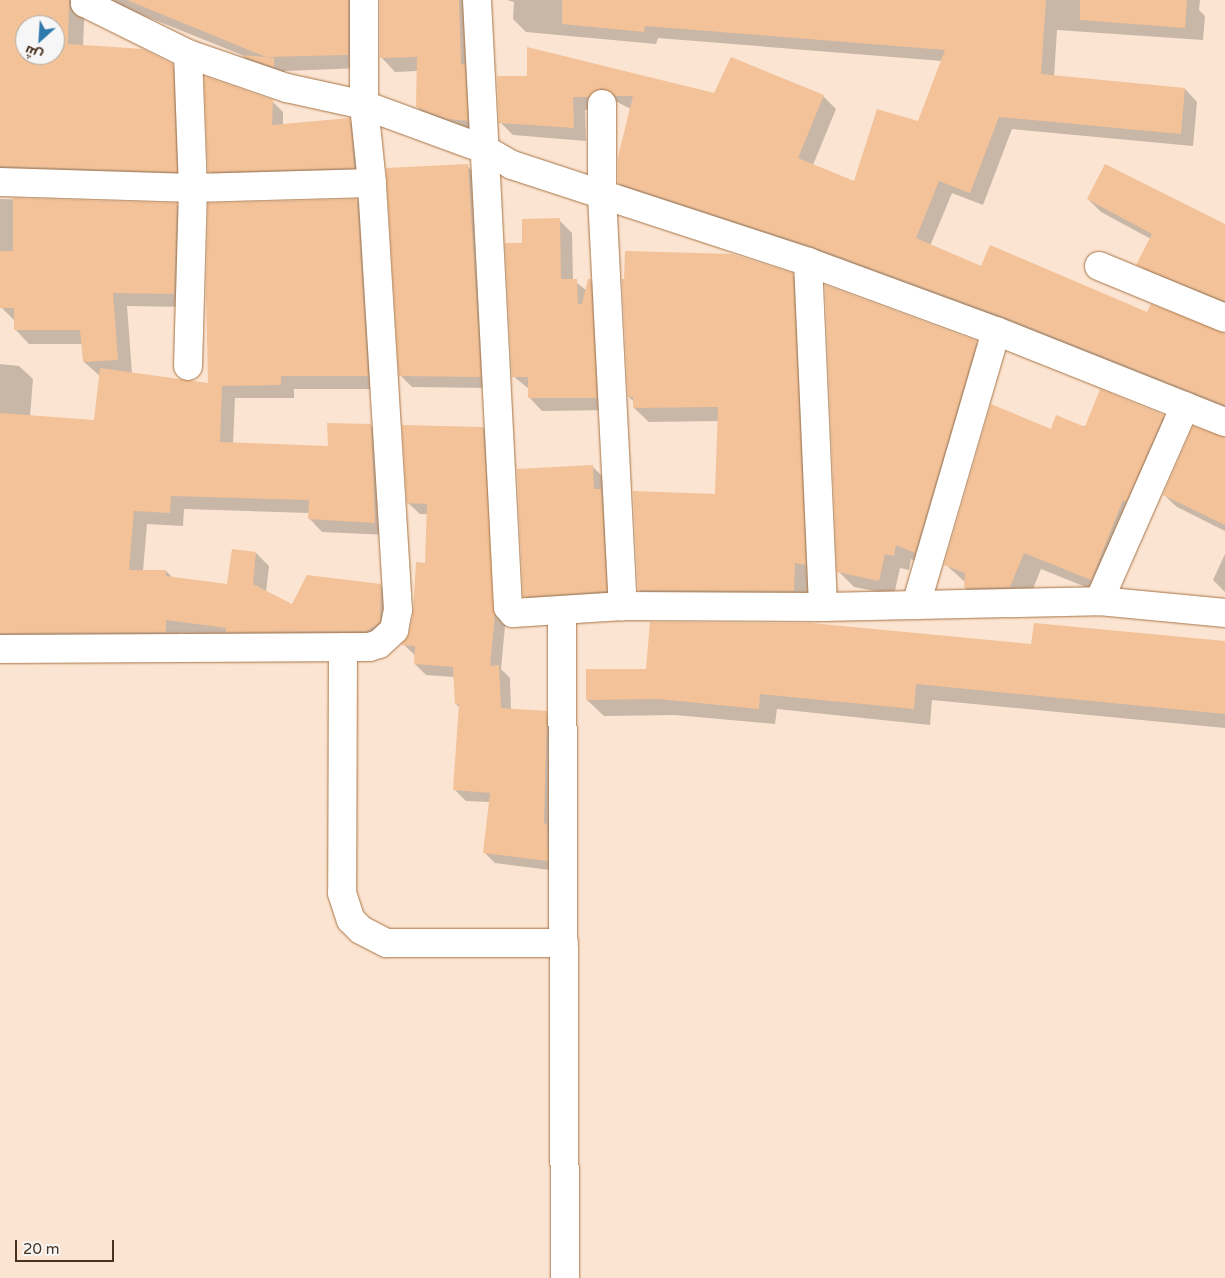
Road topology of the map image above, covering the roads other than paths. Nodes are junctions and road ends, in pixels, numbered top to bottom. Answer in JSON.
{"nodes":[{"id":1,"x":85,"y":0,"type":"edge"},
{"id":2,"x":364,"y":0,"type":"edge"},
{"id":3,"x":477,"y":0,"type":"edge"},
{"id":4,"x":188,"y":54,"type":"junction"},
{"id":5,"x":602,"y":104,"type":"dead end"},
{"id":6,"x":364,"y":105,"type":"junction"},
{"id":7,"x":486,"y":150,"type":"junction"},
{"id":8,"x":0,"y":182,"type":"edge"},
{"id":9,"x":372,"y":183,"type":"junction"},
{"id":10,"x":193,"y":188,"type":"junction"},
{"id":11,"x":602,"y":196,"type":"junction"},
{"id":12,"x":808,"y":262,"type":"junction"},
{"id":13,"x":1099,"y":266,"type":"dead end"},
{"id":14,"x":1225,"y":318,"type":"edge"},
{"id":15,"x":996,"y":331,"type":"junction"},
{"id":16,"x":188,"y":366,"type":"dead end"},
{"id":17,"x":1185,"y":406,"type":"junction"},
{"id":18,"x":1225,"y":422,"type":"edge"},
{"id":19,"x":1100,"y":601,"type":"junction"},
{"id":20,"x":916,"y":605,"type":"junction"},
{"id":21,"x":624,"y":606,"type":"junction"},
{"id":22,"x":823,"y":607,"type":"junction"},
{"id":23,"x":562,"y":612,"type":"junction"},
{"id":24,"x":1225,"y":613,"type":"edge"},
{"id":25,"x":343,"y":646,"type":"junction"},
{"id":26,"x":0,"y":649,"type":"edge"},
{"id":27,"x":564,"y":942,"type":"junction"},
{"id":28,"x":565,"y":1278,"type":"edge"}],
"edges":[{"from":1,"to":4,"type":"street"},
{"from":2,"to":6,"type":"street"},
{"from":3,"to":7,"type":"street"},
{"from":4,"to":6,"type":"street"},
{"from":4,"to":10,"type":"street"},
{"from":5,"to":11,"type":"street"},
{"from":6,"to":7,"type":"street"},
{"from":6,"to":9,"type":"street"},
{"from":7,"to":11,"type":"street"},
{"from":7,"to":23,"type":"street"},
{"from":8,"to":10,"type":"street"},
{"from":9,"to":10,"type":"street"},
{"from":9,"to":25,"type":"street"},
{"from":10,"to":16,"type":"street"},
{"from":11,"to":12,"type":"street"},
{"from":11,"to":21,"type":"street"},
{"from":12,"to":15,"type":"street"},
{"from":12,"to":22,"type":"street"},
{"from":13,"to":14,"type":"street"},
{"from":15,"to":17,"type":"street"},
{"from":15,"to":20,"type":"street"},
{"from":17,"to":18,"type":"street"},
{"from":17,"to":19,"type":"street"},
{"from":19,"to":20,"type":"street"},
{"from":19,"to":24,"type":"street"},
{"from":20,"to":22,"type":"street"},
{"from":21,"to":22,"type":"street"},
{"from":21,"to":23,"type":"street"},
{"from":23,"to":27,"type":"street"},
{"from":25,"to":26,"type":"street"},
{"from":25,"to":27,"type":"street"},
{"from":27,"to":28,"type":"street"}]}
